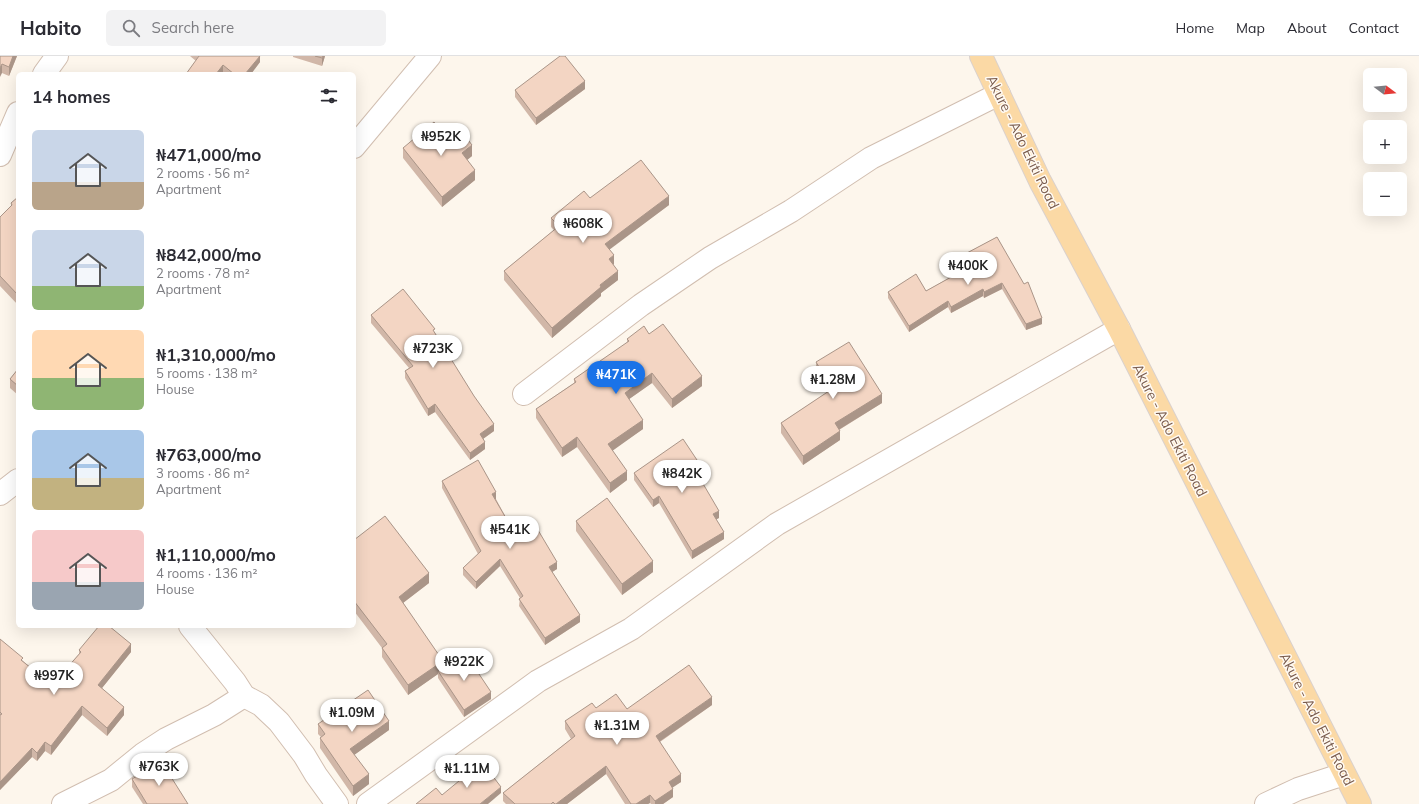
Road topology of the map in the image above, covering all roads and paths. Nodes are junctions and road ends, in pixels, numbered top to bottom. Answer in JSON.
{"nodes":[{"id":1,"x":57,"y":56,"type":"edge"},
{"id":2,"x":430,"y":56,"type":"edge"},
{"id":3,"x":981,"y":56,"type":"edge"},
{"id":4,"x":45,"y":72,"type":"edge"},
{"id":5,"x":999,"y":94,"type":"junction"},
{"id":6,"x":16,"y":118,"type":"edge"},
{"id":7,"x":356,"y":145,"type":"edge"},
{"id":8,"x":0,"y":155,"type":"edge"},
{"id":9,"x":1120,"y":329,"type":"junction"},
{"id":10,"x":524,"y":394,"type":"dead end"},
{"id":11,"x":0,"y":472,"type":"edge"},
{"id":12,"x":16,"y":474,"type":"edge"},
{"id":13,"x":16,"y":482,"type":"edge"},
{"id":14,"x":0,"y":494,"type":"edge"},
{"id":15,"x":192,"y":628,"type":"edge"},
{"id":16,"x":244,"y":696,"type":"junction"},
{"id":17,"x":1344,"y":774,"type":"junction"},
{"id":18,"x":63,"y":804,"type":"edge"},
{"id":19,"x":337,"y":804,"type":"edge"},
{"id":20,"x":368,"y":804,"type":"edge"},
{"id":21,"x":1266,"y":804,"type":"edge"},
{"id":22,"x":1360,"y":804,"type":"edge"}],
"edges":[{"from":1,"to":4,"type":"street"},
{"from":2,"to":7,"type":"street"},
{"from":3,"to":5,"type":"main road","name":"Akure - Ado Ekiti Road"},
{"from":5,"to":9,"type":"main road","name":"Akure - Ado Ekiti Road"},
{"from":5,"to":10,"type":"street"},
{"from":6,"to":8,"type":"street"},
{"from":9,"to":17,"type":"main road","name":"Akure - Ado Ekiti Road"},
{"from":9,"to":20,"type":"street"},
{"from":11,"to":12,"type":"street"},
{"from":13,"to":14,"type":"street"},
{"from":15,"to":16,"type":"street"},
{"from":16,"to":18,"type":"street"},
{"from":16,"to":19,"type":"street"},
{"from":17,"to":21,"type":"street"},
{"from":17,"to":22,"type":"main road","name":"Akure - Ado Ekiti Road"}]}
